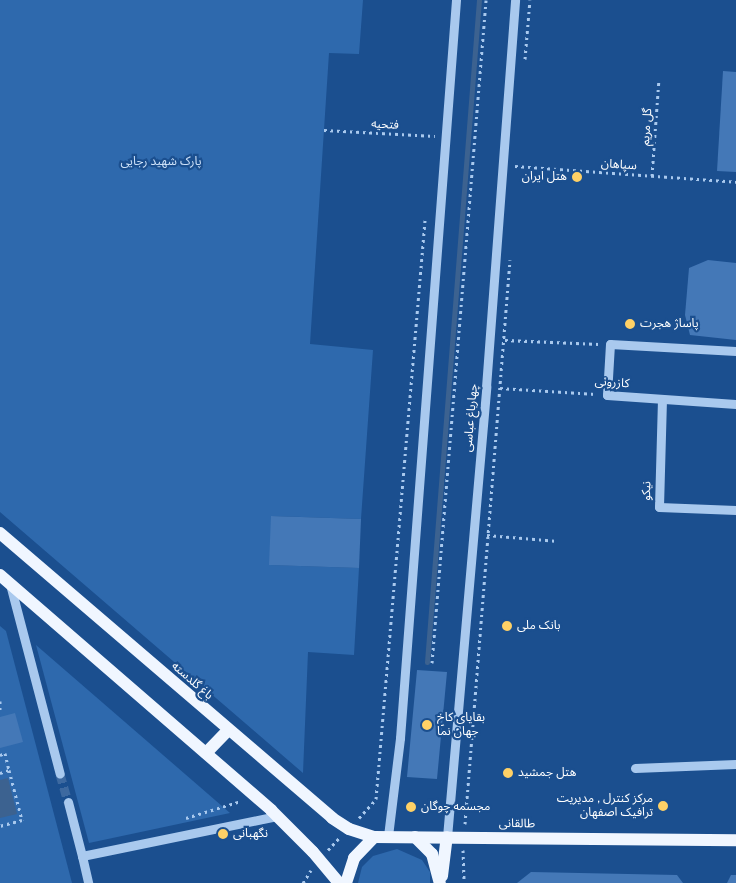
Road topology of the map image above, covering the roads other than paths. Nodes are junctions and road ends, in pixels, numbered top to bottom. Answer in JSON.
{"nodes":[{"id":1,"x":456,"y":0,"type":"edge"},
{"id":2,"x":515,"y":0,"type":"edge"},
{"id":3,"x":736,"y":351,"type":"edge"},
{"id":4,"x":662,"y":399,"type":"junction"},
{"id":5,"x":736,"y":404,"type":"edge"},
{"id":6,"x":736,"y":510,"type":"edge"},
{"id":7,"x":0,"y":534,"type":"edge"},
{"id":8,"x":0,"y":574,"type":"edge"},
{"id":9,"x":10,"y":583,"type":"junction"},
{"id":10,"x":228,"y":730,"type":"junction"},
{"id":11,"x":206,"y":753,"type":"junction"},
{"id":12,"x":736,"y":764,"type":"edge"},
{"id":13,"x":635,"y":768,"type":"dead end"},
{"id":14,"x":60,"y":774,"type":"tunnel mouth"},
{"id":15,"x":68,"y":802,"type":"tunnel mouth"},
{"id":16,"x":276,"y":816,"type":"junction"},
{"id":17,"x":388,"y":836,"type":"junction"},
{"id":18,"x":374,"y":837,"type":"junction"},
{"id":19,"x":415,"y":837,"type":"junction"},
{"id":20,"x":447,"y":837,"type":"junction"},
{"id":21,"x":736,"y":840,"type":"edge"},
{"id":22,"x":82,"y":856,"type":"junction"},
{"id":23,"x":88,"y":883,"type":"edge"},
{"id":24,"x":339,"y":883,"type":"edge"},
{"id":25,"x":346,"y":883,"type":"edge"},
{"id":26,"x":440,"y":883,"type":"edge"}],
"edges":[{"from":1,"to":17,"type":"street"},
{"from":2,"to":20,"type":"street","name":"چهارباغ عباسی"},
{"from":3,"to":4,"type":"street","name":"کازرونی"},
{"from":4,"to":5,"type":"street","name":"کازرونی"},
{"from":4,"to":6,"type":"street","name":"نیکو"},
{"from":7,"to":10,"type":"main road","name":"باغ گلدسته"},
{"from":8,"to":9,"type":"main road"},
{"from":9,"to":11,"type":"main road"},
{"from":9,"to":14,"type":"street"},
{"from":10,"to":11,"type":"main road"},
{"from":10,"to":18,"type":"main road","name":"باغ گلدسته"},
{"from":11,"to":16,"type":"main road"},
{"from":12,"to":13,"type":"street"},
{"from":15,"to":22,"type":"street"},
{"from":16,"to":22,"type":"street"},
{"from":16,"to":24,"type":"main road"},
{"from":17,"to":18,"type":"main road","name":"طالقانی"},
{"from":17,"to":19,"type":"main road","name":"طالقانی"},
{"from":18,"to":25,"type":"main road"},
{"from":19,"to":20,"type":"main road","name":"طالقانی"},
{"from":19,"to":26,"type":"main road"},
{"from":20,"to":21,"type":"main road","name":"طالقانی"},
{"from":20,"to":26,"type":"main road"},
{"from":22,"to":23,"type":"street"}]}
